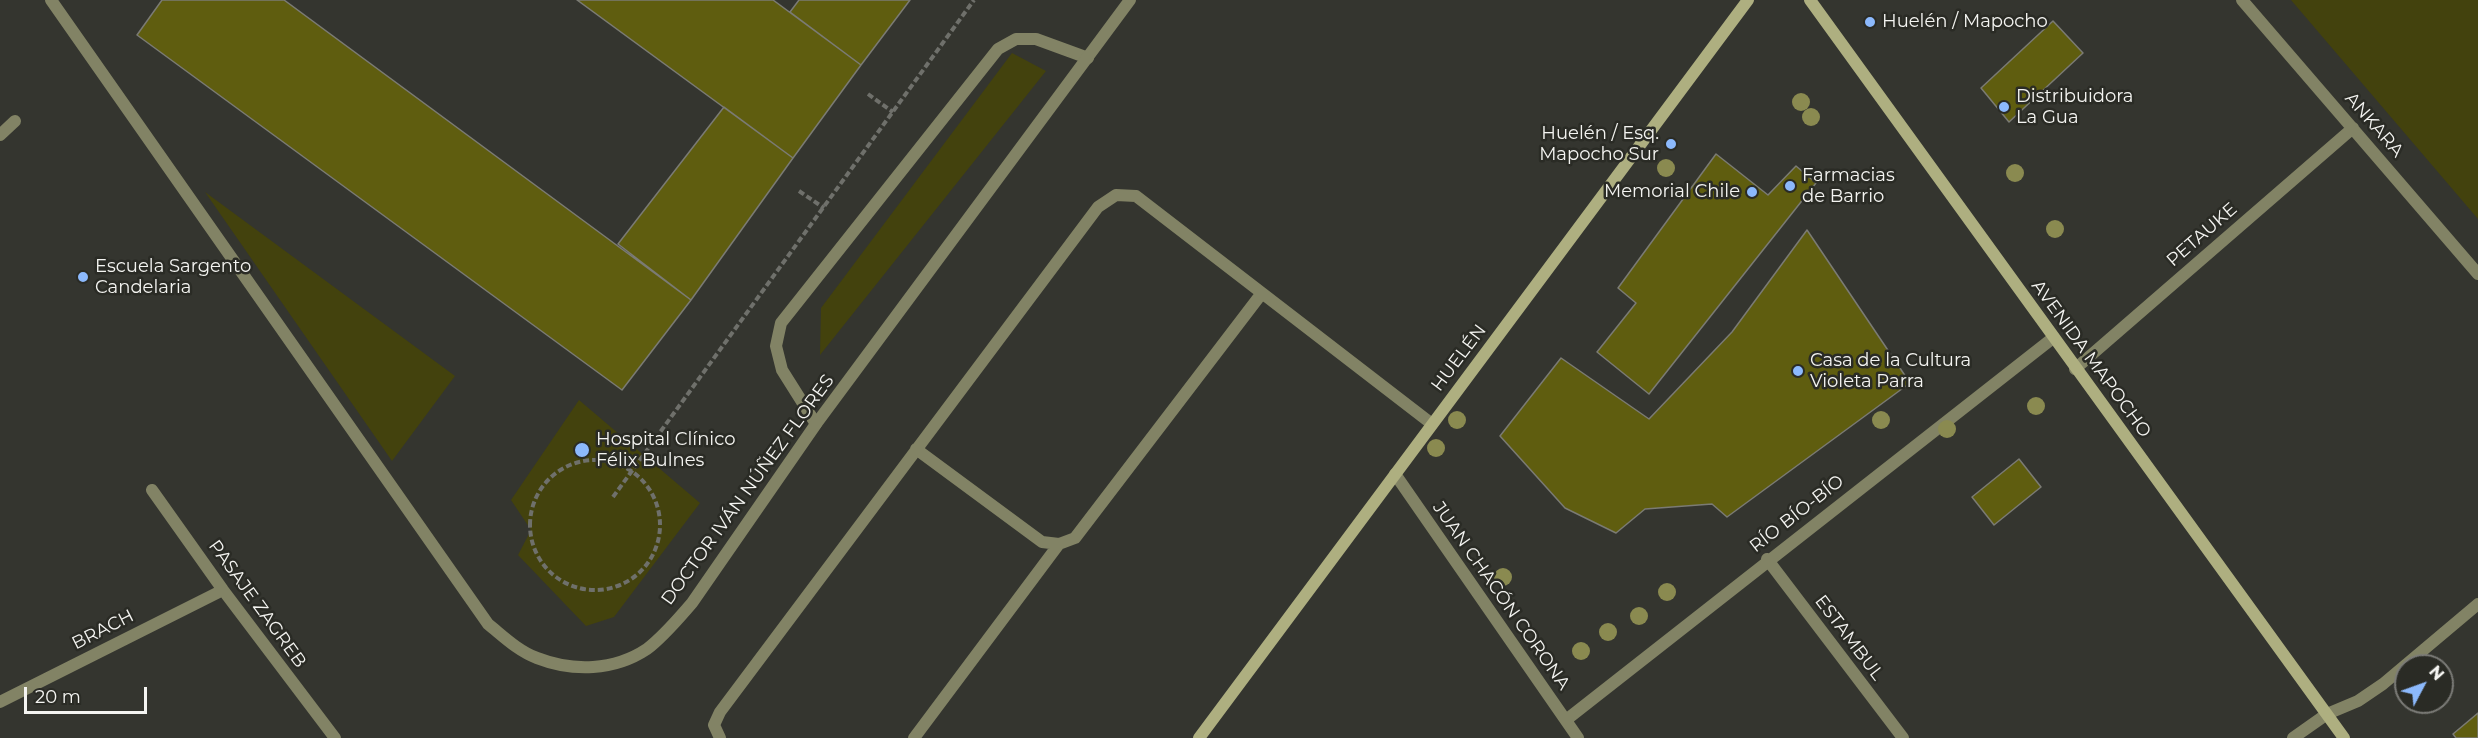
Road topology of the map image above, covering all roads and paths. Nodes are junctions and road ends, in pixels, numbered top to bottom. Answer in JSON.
{"nodes":[{"id":1,"x":51,"y":0,"type":"edge"},
{"id":2,"x":974,"y":0,"type":"edge"},
{"id":3,"x":1130,"y":0,"type":"edge"},
{"id":4,"x":1748,"y":0,"type":"edge"},
{"id":5,"x":1810,"y":0,"type":"edge"},
{"id":6,"x":2242,"y":0,"type":"edge"},
{"id":7,"x":1088,"y":58,"type":"junction"},
{"id":8,"x":868,"y":94,"type":"dead end"},
{"id":9,"x":893,"y":112,"type":"junction"},
{"id":10,"x":15,"y":120,"type":"dead end"},
{"id":11,"x":2353,"y":128,"type":"junction"},
{"id":12,"x":0,"y":135,"type":"edge"},
{"id":13,"x":799,"y":191,"type":"dead end"},
{"id":14,"x":824,"y":208,"type":"junction"},
{"id":15,"x":2478,"y":274,"type":"edge"},
{"id":16,"x":1262,"y":293,"type":"junction"},
{"id":17,"x":2053,"y":338,"type":"junction"},
{"id":18,"x":2075,"y":369,"type":"junction"},
{"id":19,"x":816,"y":424,"type":"junction"},
{"id":20,"x":1432,"y":424,"type":"junction"},
{"id":21,"x":916,"y":448,"type":"junction"},
{"id":22,"x":632,"y":471,"type":"junction"},
{"id":23,"x":1395,"y":474,"type":"junction"},
{"id":24,"x":152,"y":490,"type":"dead end"},
{"id":25,"x":613,"y":496,"type":"dead end"},
{"id":26,"x":1059,"y":544,"type":"junction"},
{"id":27,"x":1767,"y":560,"type":"junction"},
{"id":28,"x":223,"y":590,"type":"junction"},
{"id":29,"x":2478,"y":604,"type":"edge"},
{"id":30,"x":0,"y":702,"type":"edge"},
{"id":31,"x":2327,"y":714,"type":"junction"},
{"id":32,"x":1566,"y":720,"type":"junction"},
{"id":33,"x":334,"y":738,"type":"edge"},
{"id":34,"x":720,"y":738,"type":"edge"},
{"id":35,"x":914,"y":738,"type":"edge"},
{"id":36,"x":1199,"y":738,"type":"edge"},
{"id":37,"x":1578,"y":738,"type":"edge"},
{"id":38,"x":1903,"y":738,"type":"edge"},
{"id":39,"x":2293,"y":738,"type":"edge"},
{"id":40,"x":2344,"y":738,"type":"edge"}],
"edges":[{"from":1,"to":19,"type":"street","name":"DOCTOR IVÁN NÚÑEZ FLORES"},
{"from":2,"to":9,"type":"path"},
{"from":3,"to":7,"type":"street","name":"DOCTOR IVÁN NÚÑEZ FLORES"},
{"from":4,"to":20,"type":"main road","name":"HUELÉN"},
{"from":5,"to":17,"type":"main road","name":"AVENIDA MAPOCHO"},
{"from":6,"to":11,"type":"street","name":"ANKARA"},
{"from":7,"to":19,"type":"street","name":"DOCTOR IVÁN NÚÑEZ FLORES"},
{"from":7,"to":19,"type":"street"},
{"from":8,"to":9,"type":"path"},
{"from":9,"to":14,"type":"path"},
{"from":10,"to":12,"type":"street"},
{"from":11,"to":15,"type":"street","name":"ANKARA"},
{"from":11,"to":18,"type":"street","name":"PETAUKE"},
{"from":13,"to":14,"type":"path"},
{"from":14,"to":22,"type":"path"},
{"from":16,"to":20,"type":"street"},
{"from":16,"to":21,"type":"street"},
{"from":16,"to":26,"type":"street"},
{"from":17,"to":18,"type":"main road","name":"AVENIDA MAPOCHO"},
{"from":17,"to":27,"type":"street","name":"RÍO BÍO-BÍO"},
{"from":18,"to":31,"type":"main road","name":"AVENIDA MAPOCHO"},
{"from":20,"to":23,"type":"main road","name":"HUELÉN"},
{"from":21,"to":26,"type":"street"},
{"from":21,"to":34,"type":"street"},
{"from":22,"to":22,"type":"path"},
{"from":22,"to":25,"type":"path"},
{"from":23,"to":32,"type":"street","name":"JUAN CHACÓN CORONA"},
{"from":23,"to":36,"type":"main road","name":"HUELÉN"},
{"from":24,"to":28,"type":"street","name":"PASAJE ZAGREB"},
{"from":26,"to":35,"type":"street"},
{"from":27,"to":32,"type":"street","name":"RÍO BÍO-BÍO"},
{"from":27,"to":38,"type":"street","name":"ESTAMBUL"},
{"from":28,"to":30,"type":"street","name":"BRACH"},
{"from":28,"to":33,"type":"street","name":"PASAJE ZAGREB"},
{"from":29,"to":31,"type":"street"},
{"from":31,"to":39,"type":"street"},
{"from":31,"to":40,"type":"main road","name":"AVENIDA MAPOCHO"},
{"from":32,"to":37,"type":"street","name":"JUAN CHACÓN CORONA"}]}
